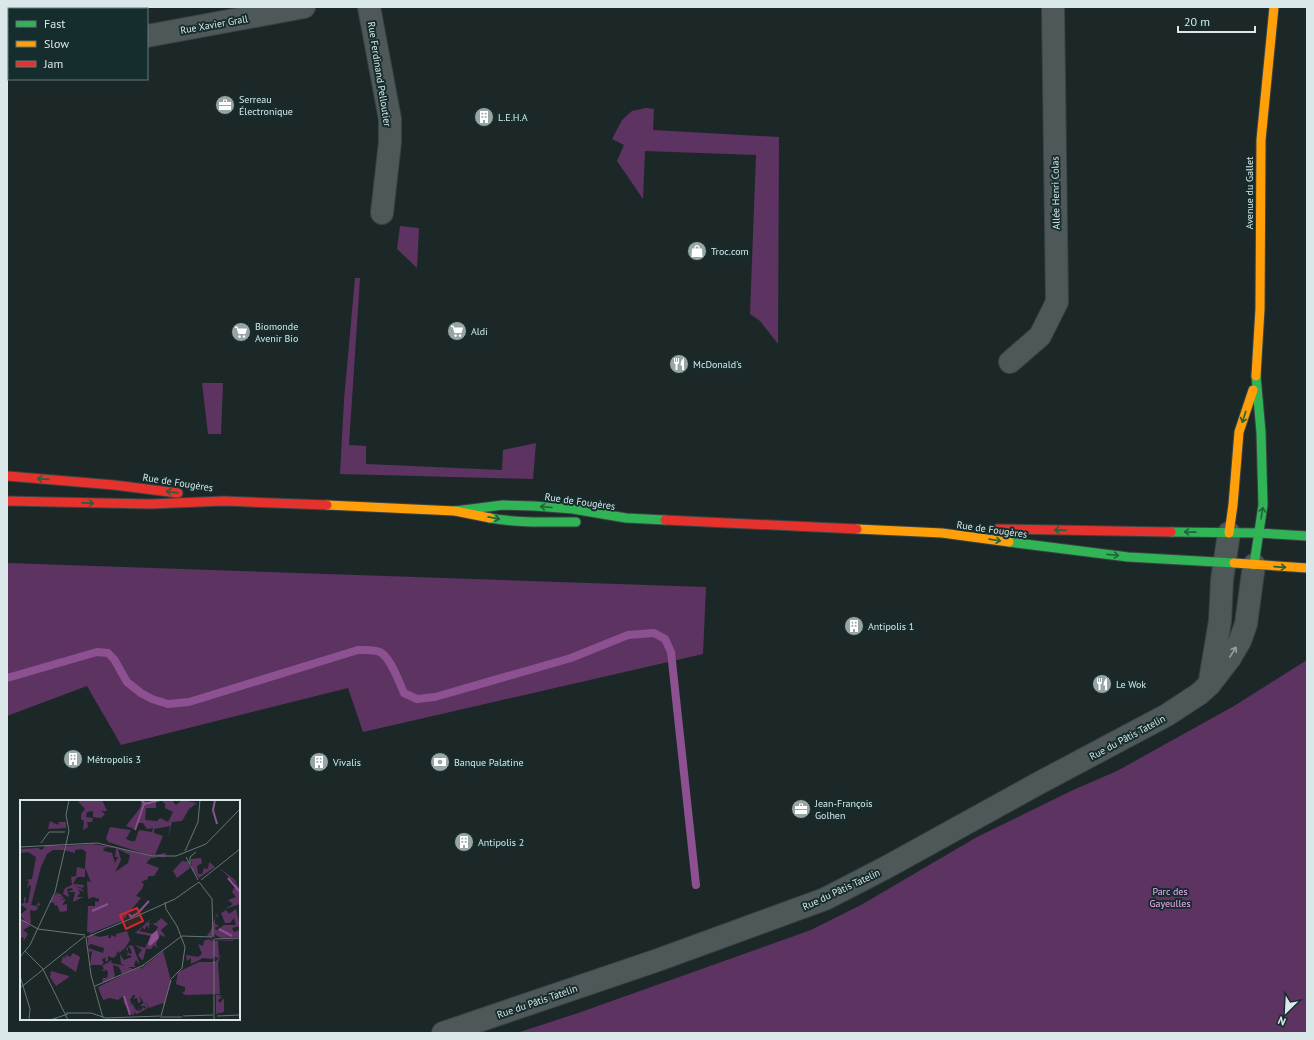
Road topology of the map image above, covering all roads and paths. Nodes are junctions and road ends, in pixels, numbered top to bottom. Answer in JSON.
{"nodes":[{"id":1,"x":304,"y":7,"type":"edge"},
{"id":2,"x":369,"y":7,"type":"edge"},
{"id":3,"x":1053,"y":7,"type":"edge"},
{"id":4,"x":1274,"y":7,"type":"edge"},
{"id":5,"x":148,"y":36,"type":"edge"},
{"id":6,"x":382,"y":213,"type":"dead end"},
{"id":7,"x":1010,"y":362,"type":"dead end"},
{"id":8,"x":1256,"y":380,"type":"junction"},
{"id":9,"x":7,"y":476,"type":"edge"},
{"id":10,"x":7,"y":501,"type":"edge"},
{"id":11,"x":224,"y":501,"type":"junction"},
{"id":12,"x":455,"y":511,"type":"junction"},
{"id":13,"x":626,"y":518,"type":"junction"},
{"id":14,"x":942,"y":533,"type":"junction"},
{"id":15,"x":1229,"y":533,"type":"junction"},
{"id":16,"x":1259,"y":533,"type":"junction"},
{"id":17,"x":1307,"y":536,"type":"edge"},
{"id":18,"x":1225,"y":563,"type":"junction"},
{"id":19,"x":1254,"y":565,"type":"junction"},
{"id":20,"x":1307,"y":568,"type":"edge"},
{"id":21,"x":1210,"y":684,"type":"junction"},
{"id":22,"x":443,"y":1033,"type":"edge"}],
"edges":[{"from":1,"to":5,"type":"street","name":"Rue Xavier Grall"},
{"from":2,"to":6,"type":"street","name":"Rue Ferdinand Pelloutier"},
{"from":3,"to":7,"type":"street","name":"Allée Henri Colas"},
{"from":4,"to":8,"type":"main road","name":"Avenue du Gallet"},
{"from":8,"to":15,"type":"main road","name":"Avenue du Gallet","one_way":true},
{"from":16,"to":8,"type":"main road","name":"Avenue du Gallet","one_way":true},
{"from":11,"to":9,"type":"main road","name":"Rue de Fougères","one_way":true},
{"from":10,"to":11,"type":"main road","name":"Rue de Fougères","one_way":true},
{"from":11,"to":12,"type":"main road"},
{"from":12,"to":13,"type":"main road","name":"Rue de Fougères","one_way":true},
{"from":13,"to":12,"type":"main road","name":"Rue de Fougères","one_way":true},
{"from":13,"to":14,"type":"main road"},
{"from":15,"to":14,"type":"main road","name":"Rue de Fougères","one_way":true},
{"from":14,"to":18,"type":"main road","name":"Rue de Fougères","one_way":true},
{"from":15,"to":16,"type":"main road","name":"Rue de Fougères"},
{"from":15,"to":18,"type":"street"},
{"from":16,"to":17,"type":"main road","name":"Rue de Fougères"},
{"from":16,"to":19,"type":"main road","name":"Avenue du Gallet"},
{"from":18,"to":19,"type":"main road","name":"Rue de Fougères"},
{"from":18,"to":21,"type":"street"},
{"from":19,"to":20,"type":"main road","name":"Rue de Fougères","one_way":true},
{"from":21,"to":19,"type":"street","name":"Rue du Pâtis Tatelin","one_way":true},
{"from":21,"to":22,"type":"street","name":"Rue du Pâtis Tatelin"}]}
